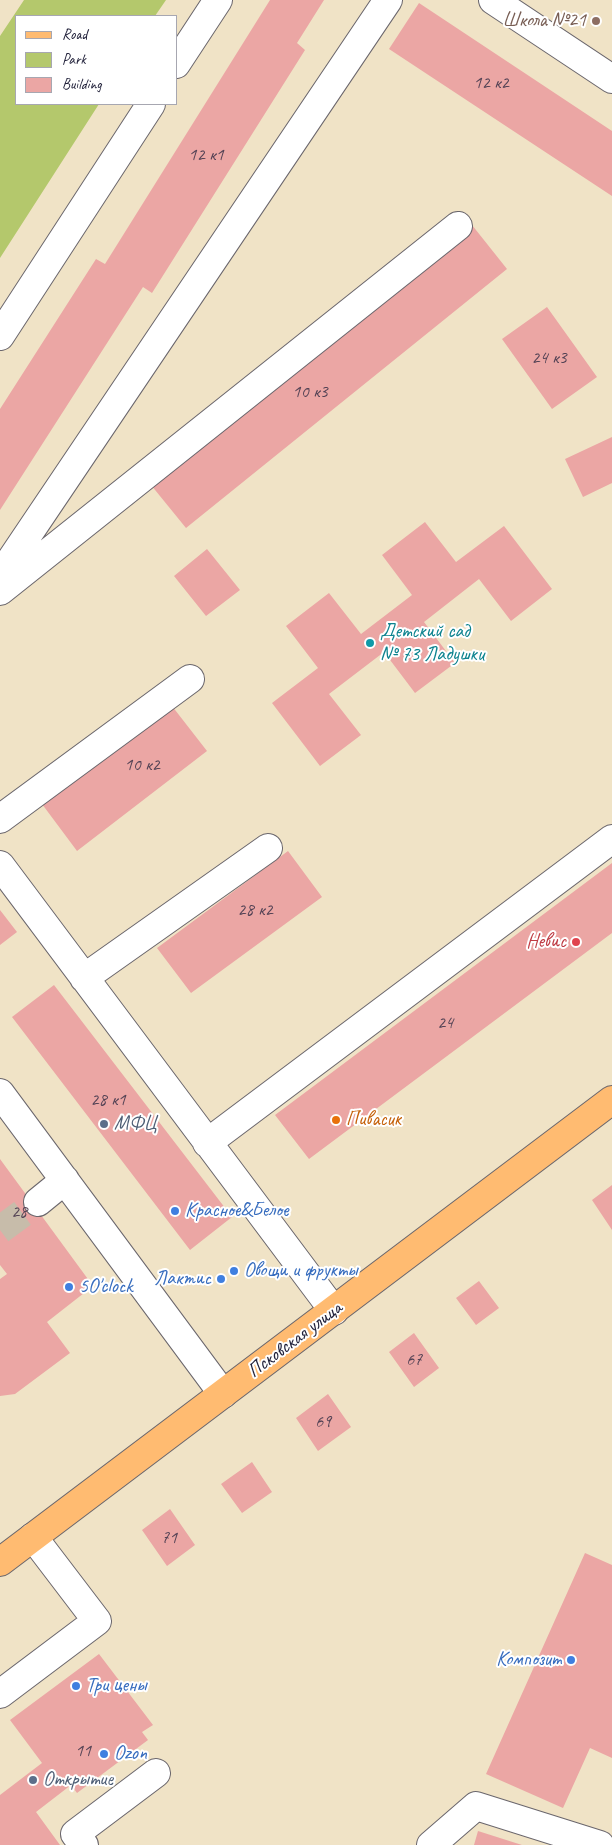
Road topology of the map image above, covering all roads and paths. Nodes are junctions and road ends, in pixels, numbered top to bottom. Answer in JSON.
{"nodes":[{"id":1,"x":218,"y":0,"type":"edge"},
{"id":2,"x":388,"y":0,"type":"edge"},
{"id":3,"x":503,"y":3,"type":"edge"},
{"id":4,"x":178,"y":61,"type":"edge"},
{"id":5,"x":612,"y":79,"type":"edge"},
{"id":6,"x":150,"y":105,"type":"edge"},
{"id":7,"x":458,"y":226,"type":"dead end"},
{"id":8,"x":0,"y":336,"type":"edge"},
{"id":9,"x":0,"y":576,"type":"edge"},
{"id":10,"x":0,"y":591,"type":"edge"},
{"id":11,"x":190,"y":679,"type":"dead end"},
{"id":12,"x":0,"y":819,"type":"edge"},
{"id":13,"x":612,"y":839,"type":"edge"},
{"id":14,"x":268,"y":848,"type":"dead end"},
{"id":15,"x":0,"y":865,"type":"edge"},
{"id":16,"x":84,"y":978,"type":"junction"},
{"id":17,"x":0,"y":1093,"type":"edge"},
{"id":18,"x":612,"y":1100,"type":"edge"},
{"id":19,"x":207,"y":1143,"type":"junction"},
{"id":20,"x":65,"y":1180,"type":"junction"},
{"id":21,"x":38,"y":1202,"type":"tunnel mouth"},
{"id":22,"x":334,"y":1311,"type":"junction"},
{"id":23,"x":223,"y":1394,"type":"junction"},
{"id":24,"x":33,"y":1537,"type":"junction"},
{"id":25,"x":0,"y":1562,"type":"edge"},
{"id":26,"x":0,"y":1694,"type":"edge"},
{"id":27,"x":156,"y":1773,"type":"dead end"},
{"id":28,"x":84,"y":1845,"type":"edge"},
{"id":29,"x":431,"y":1845,"type":"edge"},
{"id":30,"x":600,"y":1845,"type":"edge"}],
"edges":[{"from":1,"to":4,"type":"lane"},
{"from":2,"to":9,"type":"lane"},
{"from":3,"to":5,"type":"lane"},
{"from":6,"to":8,"type":"lane"},
{"from":7,"to":10,"type":"lane"},
{"from":11,"to":12,"type":"lane"},
{"from":13,"to":19,"type":"lane"},
{"from":14,"to":16,"type":"lane"},
{"from":15,"to":16,"type":"lane"},
{"from":16,"to":19,"type":"lane"},
{"from":17,"to":20,"type":"lane"},
{"from":18,"to":22,"type":"main road","name":"Псковская улица"},
{"from":19,"to":22,"type":"lane"},
{"from":20,"to":21,"type":"lane"},
{"from":20,"to":23,"type":"lane"},
{"from":22,"to":23,"type":"main road","name":"Псковская улица"},
{"from":23,"to":24,"type":"main road","name":"Псковская улица"},
{"from":24,"to":25,"type":"main road","name":"Псковская улица"},
{"from":24,"to":26,"type":"lane"},
{"from":27,"to":28,"type":"lane"},
{"from":29,"to":30,"type":"lane"}]}
